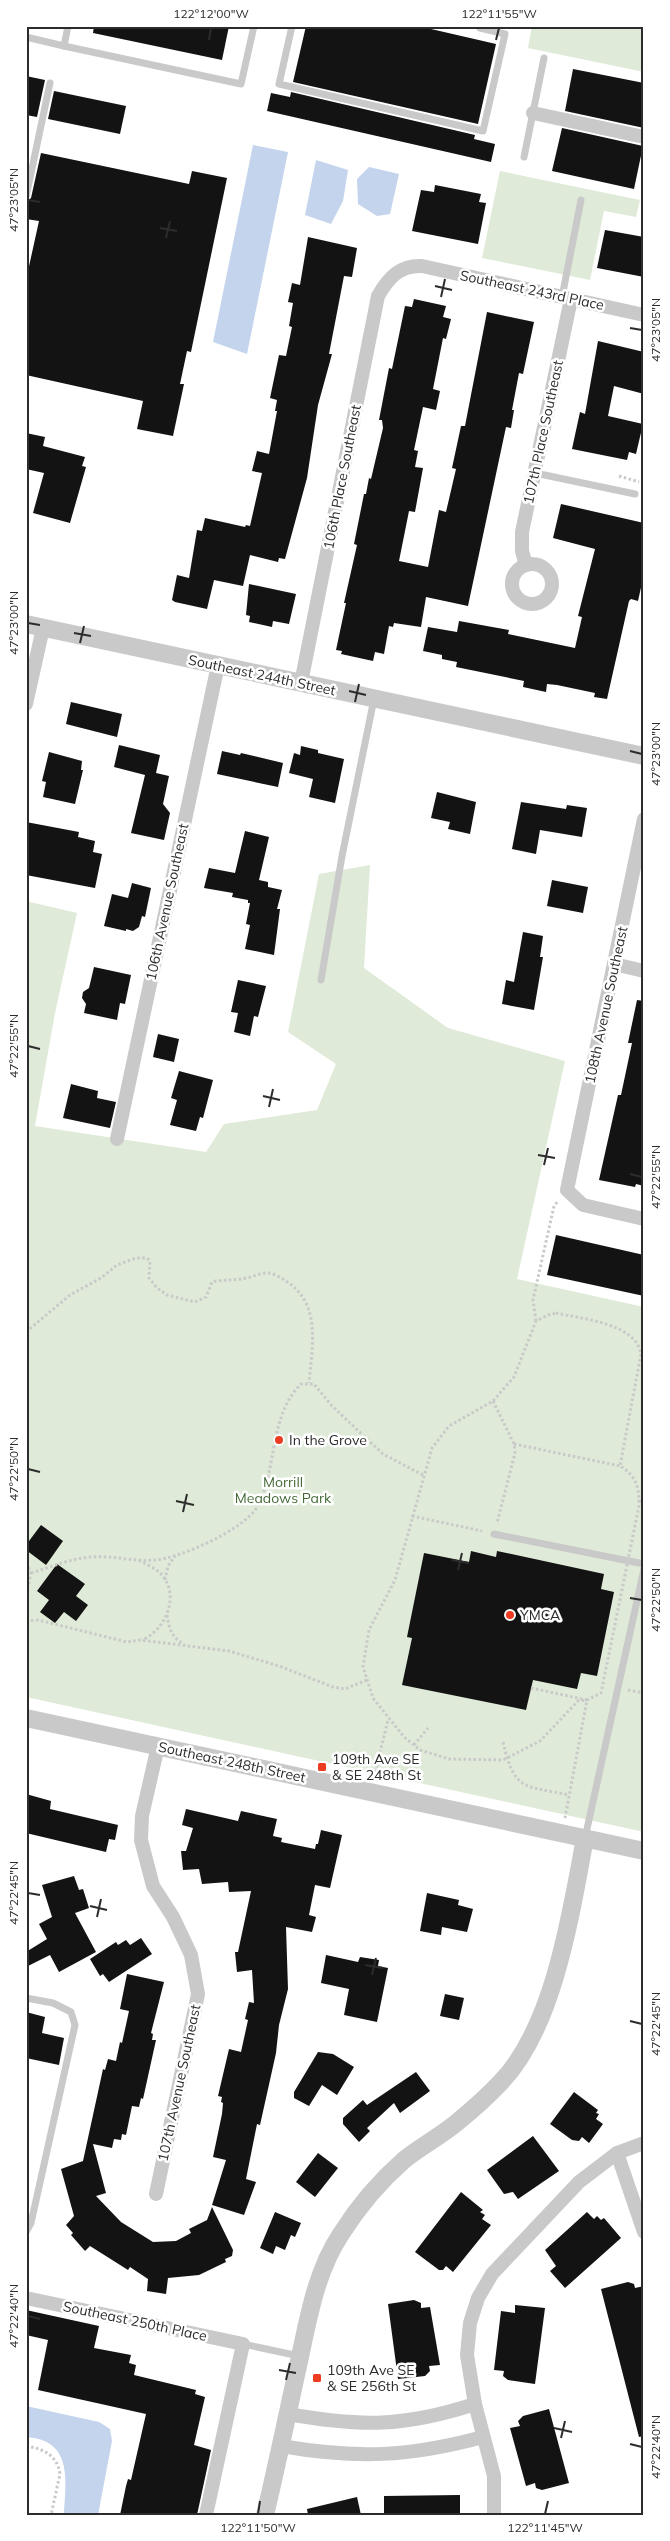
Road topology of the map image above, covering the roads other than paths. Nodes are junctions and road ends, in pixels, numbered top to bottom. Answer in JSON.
{"nodes":[{"id":1,"x":68,"y":26,"type":"edge"},
{"id":2,"x":254,"y":26,"type":"edge"},
{"id":3,"x":292,"y":26,"type":"edge"},
{"id":4,"x":477,"y":27,"type":"edge"},
{"id":5,"x":26,"y":38,"type":"edge"},
{"id":6,"x":64,"y":46,"type":"junction"},
{"id":7,"x":544,"y":58,"type":"dead end"},
{"id":8,"x":50,"y":82,"type":"dead end"},
{"id":9,"x":533,"y":113,"type":"junction"},
{"id":10,"x":644,"y":137,"type":"edge"},
{"id":11,"x":524,"y":157,"type":"dead end"},
{"id":12,"x":26,"y":197,"type":"edge"},
{"id":13,"x":582,"y":200,"type":"dead end"},
{"id":14,"x":393,"y":275,"type":"joint"},
{"id":15,"x":567,"y":298,"type":"junction"},
{"id":16,"x":644,"y":314,"type":"edge"},
{"id":17,"x":534,"y":473,"type":"junction"},
{"id":18,"x":635,"y":494,"type":"dead end"},
{"id":19,"x":526,"y":565,"type":"dead end"},
{"id":20,"x":35,"y":626,"type":"edge"},
{"id":21,"x":218,"y":665,"type":"junction"},
{"id":22,"x":301,"y":683,"type":"junction"},
{"id":23,"x":374,"y":699,"type":"junction"},
{"id":24,"x":26,"y":704,"type":"edge"},
{"id":25,"x":644,"y":756,"type":"edge"},
{"id":26,"x":644,"y":819,"type":"edge"},
{"id":27,"x":614,"y":964,"type":"junction"},
{"id":28,"x":644,"y":970,"type":"edge"},
{"id":29,"x":321,"y":980,"type":"dead end"},
{"id":30,"x":117,"y":1139,"type":"dead end"},
{"id":31,"x":644,"y":1219,"type":"edge"},
{"id":32,"x":494,"y":1534,"type":"road end"},
{"id":33,"x":644,"y":1564,"type":"edge"},
{"id":34,"x":644,"y":1569,"type":"edge"},
{"id":35,"x":26,"y":1718,"type":"edge"},
{"id":36,"x":158,"y":1746,"type":"junction"},
{"id":37,"x":585,"y":1838,"type":"junction"},
{"id":38,"x":644,"y":1851,"type":"edge"},
{"id":39,"x":26,"y":1998,"type":"edge"},
{"id":40,"x":644,"y":2143,"type":"edge"},
{"id":41,"x":617,"y":2153,"type":"junction"},
{"id":42,"x":156,"y":2194,"type":"dead end"},
{"id":43,"x":26,"y":2232,"type":"edge"},
{"id":44,"x":644,"y":2232,"type":"edge"},
{"id":45,"x":26,"y":2298,"type":"edge"},
{"id":46,"x":244,"y":2344,"type":"junction"},
{"id":47,"x":300,"y":2356,"type":"junction"},
{"id":48,"x":475,"y":2404,"type":"junction"},
{"id":49,"x":288,"y":2414,"type":"junction"},
{"id":50,"x":483,"y":2437,"type":"junction"},
{"id":51,"x":281,"y":2446,"type":"junction"},
{"id":52,"x":206,"y":2515,"type":"edge"},
{"id":53,"x":265,"y":2515,"type":"edge"},
{"id":54,"x":494,"y":2515,"type":"edge"}],
"edges":[{"from":1,"to":6,"type":"lane"},
{"from":2,"to":6,"type":"lane"},
{"from":3,"to":4,"type":"lane"},
{"from":5,"to":6,"type":"lane"},
{"from":7,"to":9,"type":"lane"},
{"from":8,"to":12,"type":"lane"},
{"from":9,"to":10,"type":"street"},
{"from":9,"to":11,"type":"lane"},
{"from":13,"to":15,"type":"lane"},
{"from":14,"to":15,"type":"street","name":"Southeast 243rd Place"},
{"from":14,"to":22,"type":"street","name":"106th Place Southeast"},
{"from":15,"to":16,"type":"street","name":"Southeast 243rd Place"},
{"from":15,"to":17,"type":"street","name":"107th Place Southeast"},
{"from":17,"to":18,"type":"lane"},
{"from":17,"to":19,"type":"street","name":"107th Place Southeast"},
{"from":20,"to":21,"type":"street","name":"Southeast 244th Street"},
{"from":20,"to":24,"type":"street"},
{"from":21,"to":22,"type":"street","name":"Southeast 244th Street"},
{"from":21,"to":30,"type":"street","name":"106th Avenue Southeast"},
{"from":22,"to":23,"type":"street","name":"Southeast 244th Street"},
{"from":23,"to":25,"type":"street","name":"Southeast 244th Street"},
{"from":23,"to":29,"type":"lane"},
{"from":26,"to":27,"type":"street","name":"108th Avenue Southeast"},
{"from":27,"to":28,"type":"street"},
{"from":27,"to":31,"type":"street","name":"108th Avenue Southeast"},
{"from":32,"to":33,"type":"lane"},
{"from":34,"to":37,"type":"lane"},
{"from":35,"to":36,"type":"street","name":"Southeast 248th Street"},
{"from":36,"to":37,"type":"street","name":"Southeast 248th Street"},
{"from":36,"to":42,"type":"street","name":"107th Avenue Southeast"},
{"from":37,"to":38,"type":"street","name":"Southeast 248th Street"},
{"from":37,"to":47,"type":"street"},
{"from":39,"to":43,"type":"lane"},
{"from":40,"to":41,"type":"street"},
{"from":41,"to":44,"type":"street"},
{"from":41,"to":48,"type":"street"},
{"from":45,"to":46,"type":"street","name":"Southeast 250th Place"},
{"from":46,"to":47,"type":"lane"},
{"from":46,"to":52,"type":"street"},
{"from":47,"to":49,"type":"street"},
{"from":48,"to":49,"type":"street"},
{"from":48,"to":50,"type":"street"},
{"from":49,"to":51,"type":"street"},
{"from":50,"to":51,"type":"street"},
{"from":50,"to":54,"type":"street"},
{"from":51,"to":53,"type":"street"}]}
